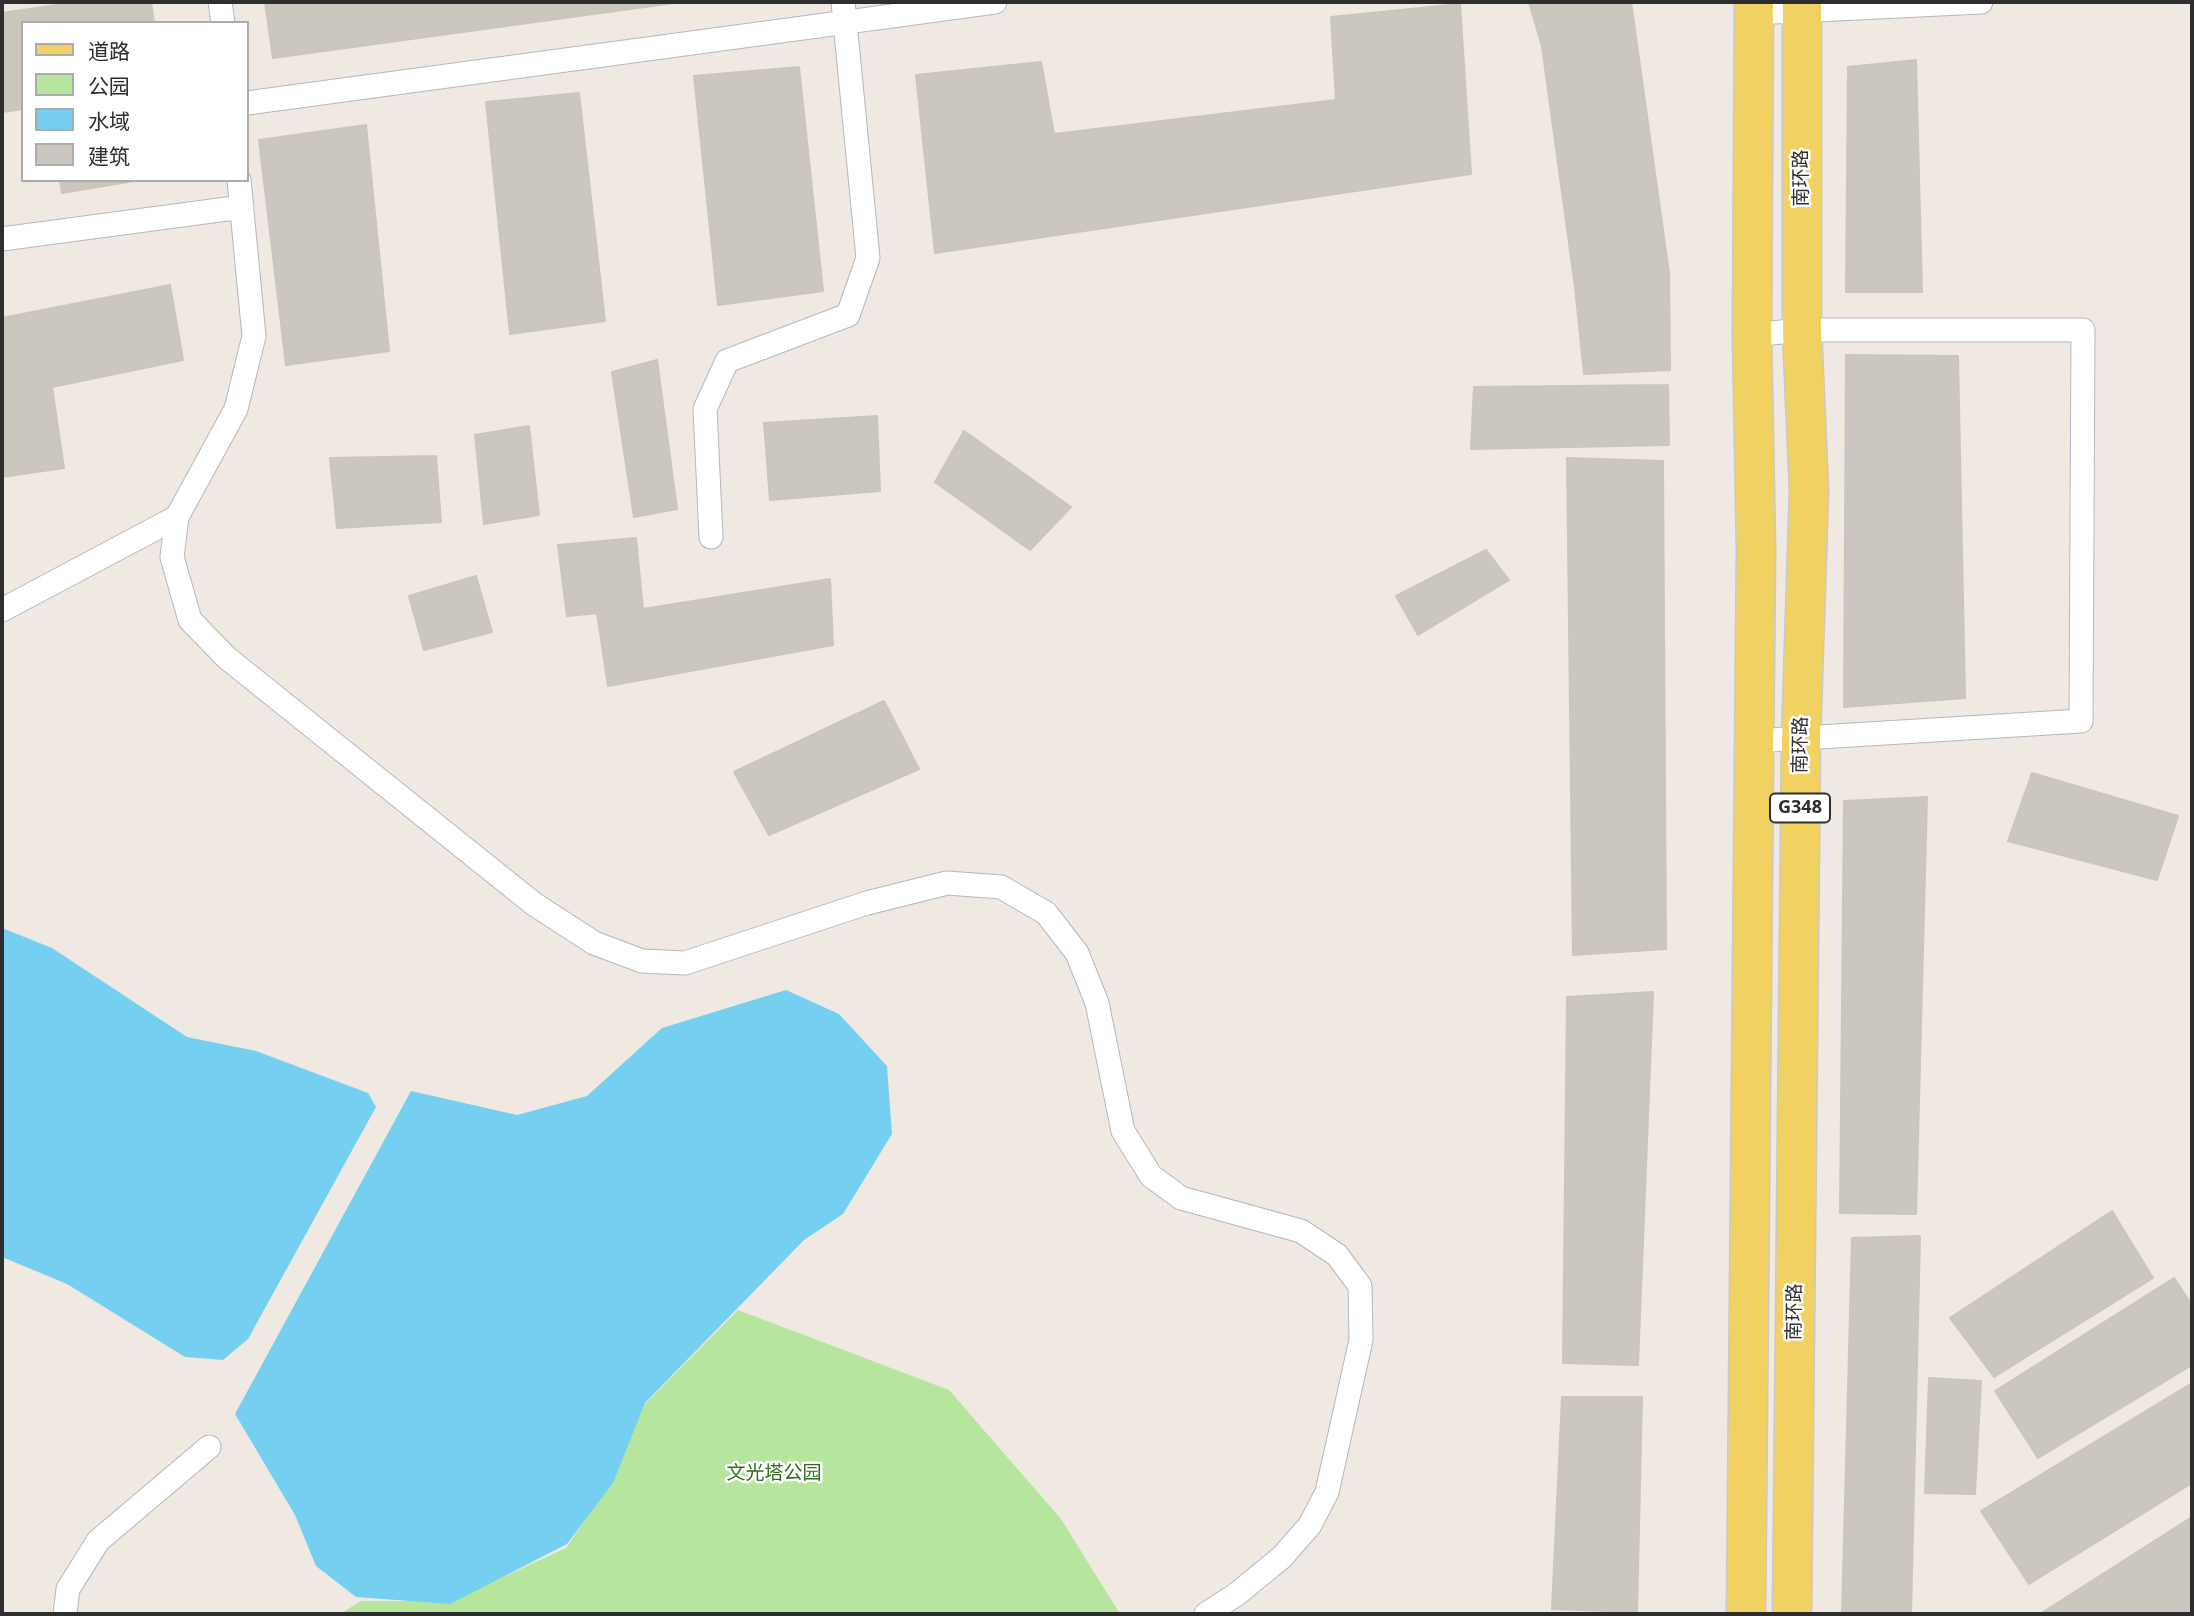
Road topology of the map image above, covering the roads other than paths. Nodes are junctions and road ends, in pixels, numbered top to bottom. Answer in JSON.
{"nodes":[{"id":1,"x":220,"y":2,"type":"edge"},
{"id":2,"x":995,"y":2,"type":"edge"},
{"id":3,"x":1981,"y":2,"type":"edge"},
{"id":4,"x":1802,"y":6,"type":"edge"},
{"id":5,"x":1754,"y":7,"type":"edge"},
{"id":6,"x":844,"y":11,"type":"edge"},
{"id":7,"x":223,"y":21,"type":"edge"},
{"id":8,"x":248,"y":103,"type":"edge"},
{"id":9,"x":239,"y":182,"type":"edge"},
{"id":10,"x":242,"y":206,"type":"junction"},
{"id":11,"x":2,"y":239,"type":"edge"},
{"id":12,"x":1802,"y":330,"type":"junction"},
{"id":13,"x":1752,"y":335,"type":"junction"},
{"id":14,"x":177,"y":517,"type":"junction"},
{"id":15,"x":711,"y":537,"type":"dead end"},
{"id":16,"x":2,"y":610,"type":"edge"},
{"id":17,"x":1801,"y":740,"type":"junction"},
{"id":18,"x":1754,"y":741,"type":"junction"},
{"id":19,"x":209,"y":1447,"type":"dead end"},
{"id":20,"x":65,"y":1614,"type":"edge"},
{"id":21,"x":1206,"y":1614,"type":"edge"},
{"id":22,"x":1746,"y":1614,"type":"edge"},
{"id":23,"x":1792,"y":1614,"type":"edge"}],
"edges":[{"from":1,"to":7,"type":"lane"},
{"from":2,"to":6,"type":"lane"},
{"from":3,"to":4,"type":"lane"},
{"from":4,"to":5,"type":"lane"},
{"from":4,"to":12,"type":"main road","name":"南环路","number":"G348"},
{"from":5,"to":13,"type":"main road","number":"G348"},
{"from":6,"to":8,"type":"lane"},
{"from":6,"to":15,"type":"lane"},
{"from":9,"to":10,"type":"lane"},
{"from":10,"to":11,"type":"lane"},
{"from":10,"to":14,"type":"lane"},
{"from":12,"to":13,"type":"lane"},
{"from":12,"to":17,"type":"main road","name":"南环路","number":"G348"},
{"from":12,"to":17,"type":"lane"},
{"from":13,"to":18,"type":"main road","number":"G348"},
{"from":14,"to":16,"type":"lane"},
{"from":14,"to":21,"type":"lane"},
{"from":17,"to":18,"type":"lane"},
{"from":17,"to":23,"type":"main road","name":"南环路","number":"G348"},
{"from":18,"to":22,"type":"main road","number":"G348"},
{"from":19,"to":20,"type":"lane"}]}
